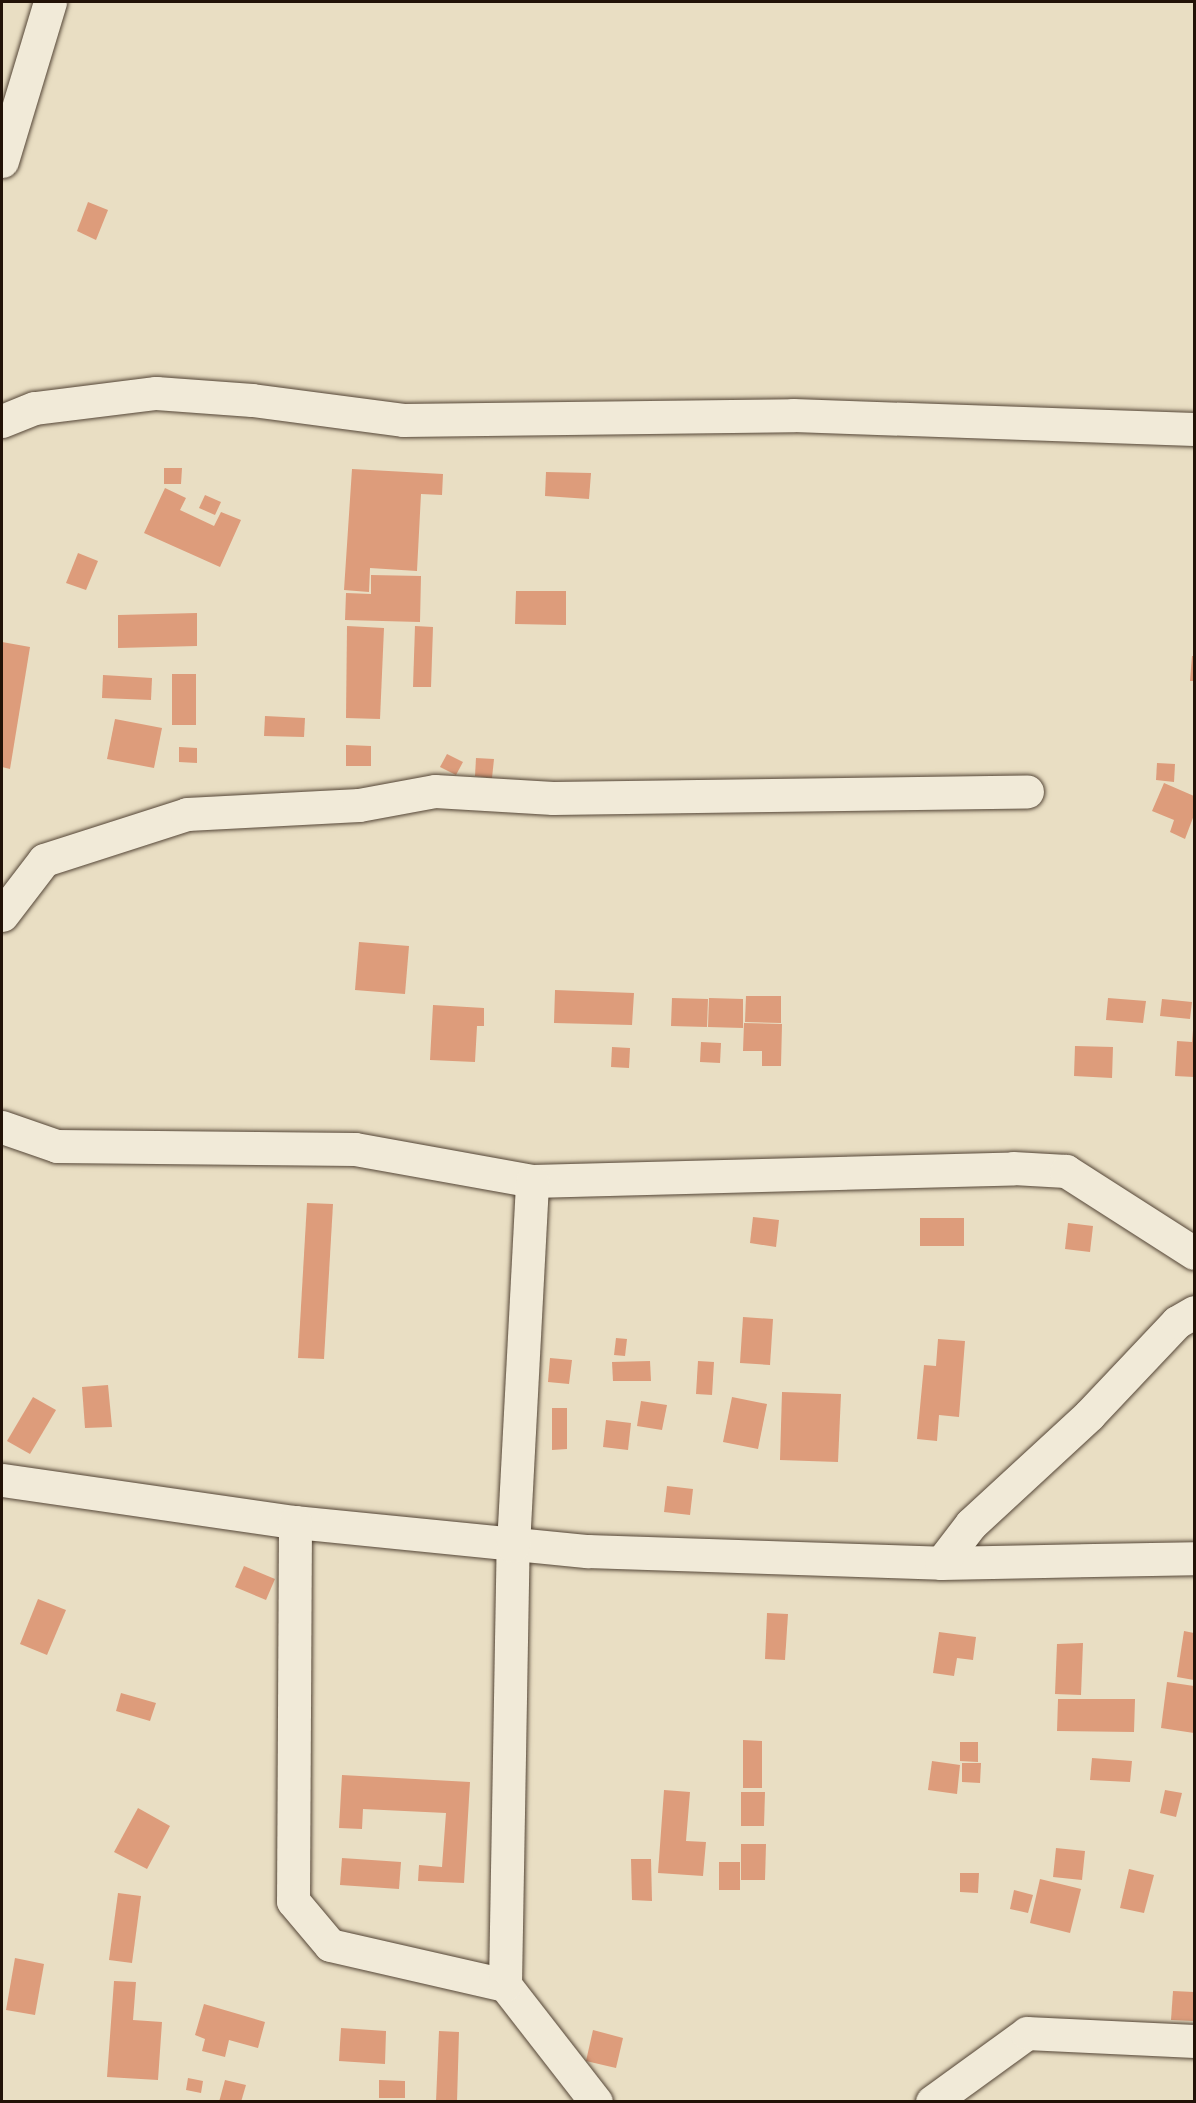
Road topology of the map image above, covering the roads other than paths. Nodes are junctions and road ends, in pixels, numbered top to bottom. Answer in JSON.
{"nodes":[{"id":1,"x":50,"y":2,"type":"edge"},
{"id":2,"x":9,"y":108,"type":"edge"},
{"id":3,"x":2,"y":161,"type":"edge"},
{"id":4,"x":2,"y":421,"type":"edge"},
{"id":5,"x":1194,"y":429,"type":"edge"},
{"id":6,"x":1027,"y":791,"type":"dead end"},
{"id":7,"x":2,"y":915,"type":"edge"},
{"id":8,"x":2,"y":1127,"type":"edge"},
{"id":9,"x":532,"y":1180,"type":"junction"},
{"id":10,"x":1194,"y":1253,"type":"edge"},
{"id":11,"x":1194,"y":1312,"type":"edge"},
{"id":12,"x":2,"y":1480,"type":"edge"},
{"id":13,"x":295,"y":1522,"type":"junction"},
{"id":14,"x":513,"y":1546,"type":"junction"},
{"id":15,"x":1194,"y":1558,"type":"edge"},
{"id":16,"x":941,"y":1563,"type":"junction"},
{"id":17,"x":505,"y":1985,"type":"junction"},
{"id":18,"x":1194,"y":2041,"type":"edge"},
{"id":19,"x":596,"y":2102,"type":"edge"},
{"id":20,"x":932,"y":2102,"type":"edge"}],
"edges":[{"from":1,"to":2,"type":"street"},
{"from":2,"to":3,"type":"street"},
{"from":4,"to":5,"type":"street"},
{"from":6,"to":7,"type":"street"},
{"from":8,"to":9,"type":"street"},
{"from":9,"to":10,"type":"street"},
{"from":9,"to":14,"type":"street"},
{"from":11,"to":16,"type":"street"},
{"from":12,"to":13,"type":"street"},
{"from":13,"to":14,"type":"street"},
{"from":13,"to":17,"type":"street"},
{"from":14,"to":16,"type":"street"},
{"from":14,"to":17,"type":"street"},
{"from":15,"to":16,"type":"street"},
{"from":17,"to":19,"type":"street"},
{"from":18,"to":20,"type":"street"}]}
